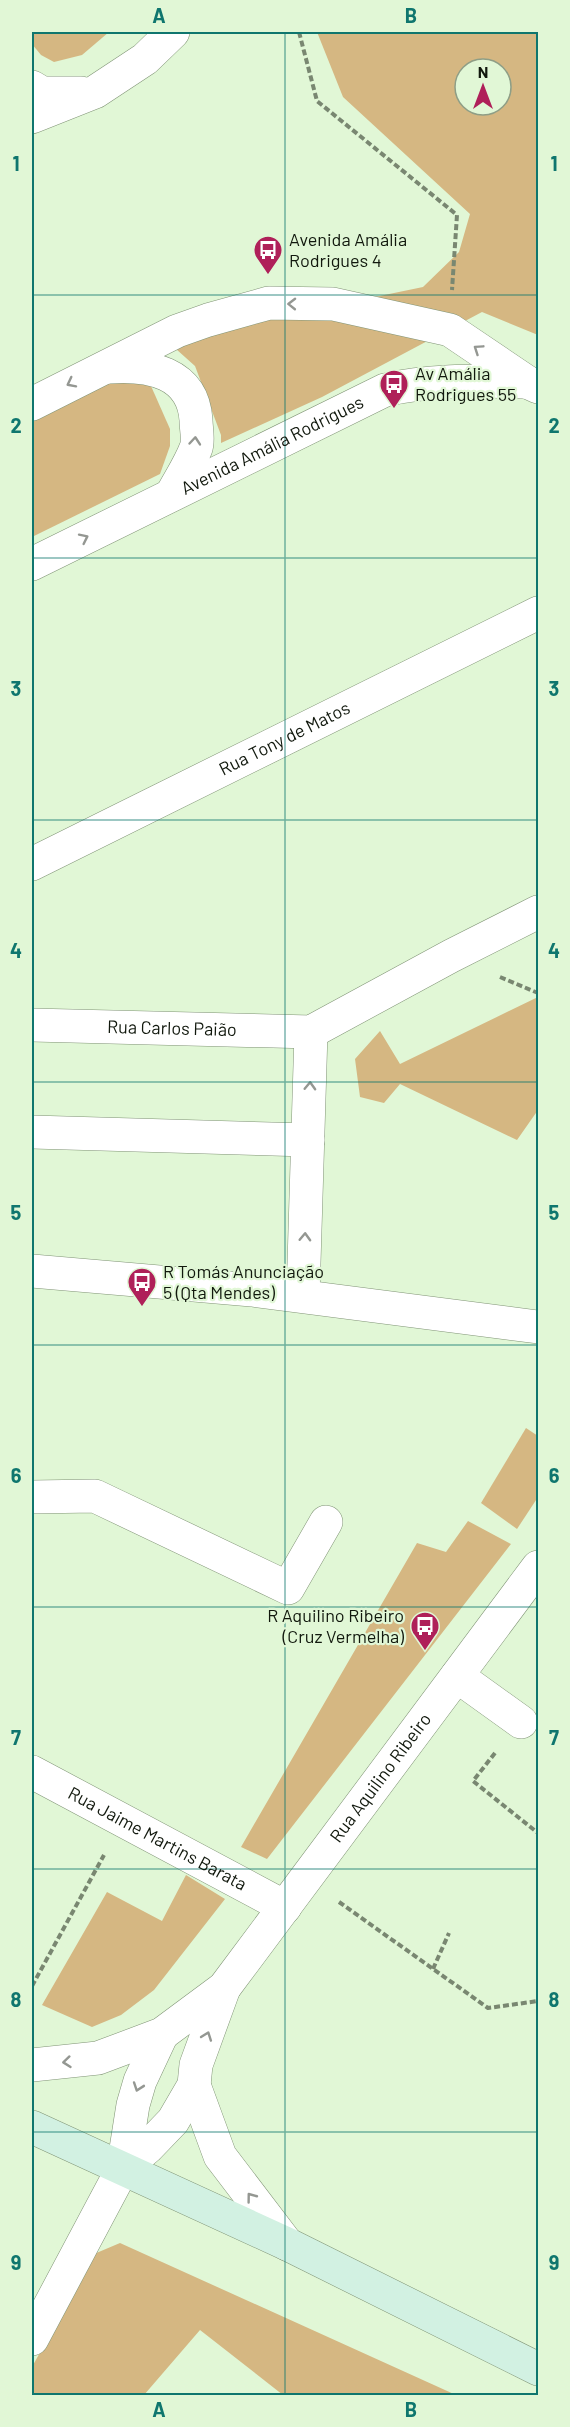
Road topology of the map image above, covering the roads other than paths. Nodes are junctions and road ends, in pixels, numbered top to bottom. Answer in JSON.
{"nodes":[{"id":1,"x":173,"y":32,"type":"edge"},
{"id":2,"x":32,"y":87,"type":"edge"},
{"id":3,"x":95,"y":92,"type":"junction"},
{"id":4,"x":32,"y":117,"type":"edge"},
{"id":5,"x":102,"y":367,"type":"junction"},
{"id":6,"x":533,"y":385,"type":"edge"},
{"id":7,"x":32,"y":404,"type":"edge"},
{"id":8,"x":172,"y":494,"type":"junction"},
{"id":9,"x":32,"y":564,"type":"edge"},
{"id":10,"x":538,"y":613,"type":"edge"},
{"id":11,"x":32,"y":864,"type":"edge"},
{"id":12,"x":538,"y":912,"type":"edge"},
{"id":13,"x":32,"y":1025,"type":"edge"},
{"id":14,"x":311,"y":1032,"type":"junction"},
{"id":15,"x":32,"y":1132,"type":"edge"},
{"id":16,"x":308,"y":1140,"type":"junction"},
{"id":17,"x":32,"y":1271,"type":"edge"},
{"id":18,"x":303,"y":1296,"type":"junction"},
{"id":19,"x":538,"y":1327,"type":"edge"},
{"id":20,"x":32,"y":1497,"type":"edge"},
{"id":21,"x":326,"y":1522,"type":"dead end"},
{"id":22,"x":538,"y":1568,"type":"edge"},
{"id":23,"x":457,"y":1676,"type":"junction"},
{"id":24,"x":520,"y":1722,"type":"road end"},
{"id":25,"x":32,"y":1772,"type":"edge"},
{"id":26,"x":285,"y":1907,"type":"junction"},
{"id":27,"x":224,"y":1988,"type":"junction"},
{"id":28,"x":162,"y":2034,"type":"junction"},
{"id":29,"x":32,"y":2065,"type":"edge"},
{"id":30,"x":194,"y":2085,"type":"junction"},
{"id":31,"x":32,"y":2127,"type":"edge"},
{"id":32,"x":123,"y":2168,"type":"junction"},
{"id":33,"x":287,"y":2244,"type":"junction"},
{"id":34,"x":32,"y":2339,"type":"edge"},
{"id":35,"x":538,"y":2369,"type":"edge"}],
"edges":[{"from":1,"to":3,"type":"street"},
{"from":2,"to":3,"type":"street"},
{"from":3,"to":4,"type":"street"},
{"from":6,"to":5,"type":"street","name":"Avenida Amália Rodrigues","one_way":true},
{"from":5,"to":7,"type":"street","name":"Avenida Amália Rodrigues","one_way":true},
{"from":8,"to":5,"type":"street","one_way":true},
{"from":6,"to":8,"type":"street","name":"Avenida Amália Rodrigues"},
{"from":9,"to":8,"type":"street","name":"Avenida Amália Rodrigues","one_way":true},
{"from":10,"to":11,"type":"street","name":"Rua Tony de Matos"},
{"from":12,"to":14,"type":"street","name":"Rua Carlos Paião"},
{"from":13,"to":14,"type":"street","name":"Rua Carlos Paião"},
{"from":16,"to":14,"type":"street","one_way":true},
{"from":15,"to":16,"type":"street"},
{"from":18,"to":16,"type":"street","one_way":true},
{"from":17,"to":18,"type":"street"},
{"from":18,"to":19,"type":"street"},
{"from":20,"to":21,"type":"street"},
{"from":22,"to":23,"type":"street","name":"Rua Aquilino Ribeiro"},
{"from":23,"to":24,"type":"street"},
{"from":23,"to":26,"type":"street","name":"Rua Aquilino Ribeiro"},
{"from":25,"to":26,"type":"street","name":"Rua Jaime Martins Barata"},
{"from":26,"to":27,"type":"street","name":"Rua Aquilino Ribeiro"},
{"from":27,"to":28,"type":"street","name":"Rua Aquilino Ribeiro"},
{"from":30,"to":27,"type":"street","name":"Rua Aquilino Ribeiro","one_way":true},
{"from":28,"to":29,"type":"street","name":"Rua Aquilino Ribeiro","one_way":true},
{"from":28,"to":32,"type":"street","name":"Rua Aquilino Ribeiro","one_way":true},
{"from":30,"to":32,"type":"street","name":"Rua Aquilino Ribeiro"},
{"from":33,"to":30,"type":"street","one_way":true},
{"from":31,"to":32,"type":"main road"},
{"from":32,"to":33,"type":"main road"},
{"from":32,"to":34,"type":"street","name":"Rua Aquilino Ribeiro"},
{"from":33,"to":35,"type":"main road"}]}
